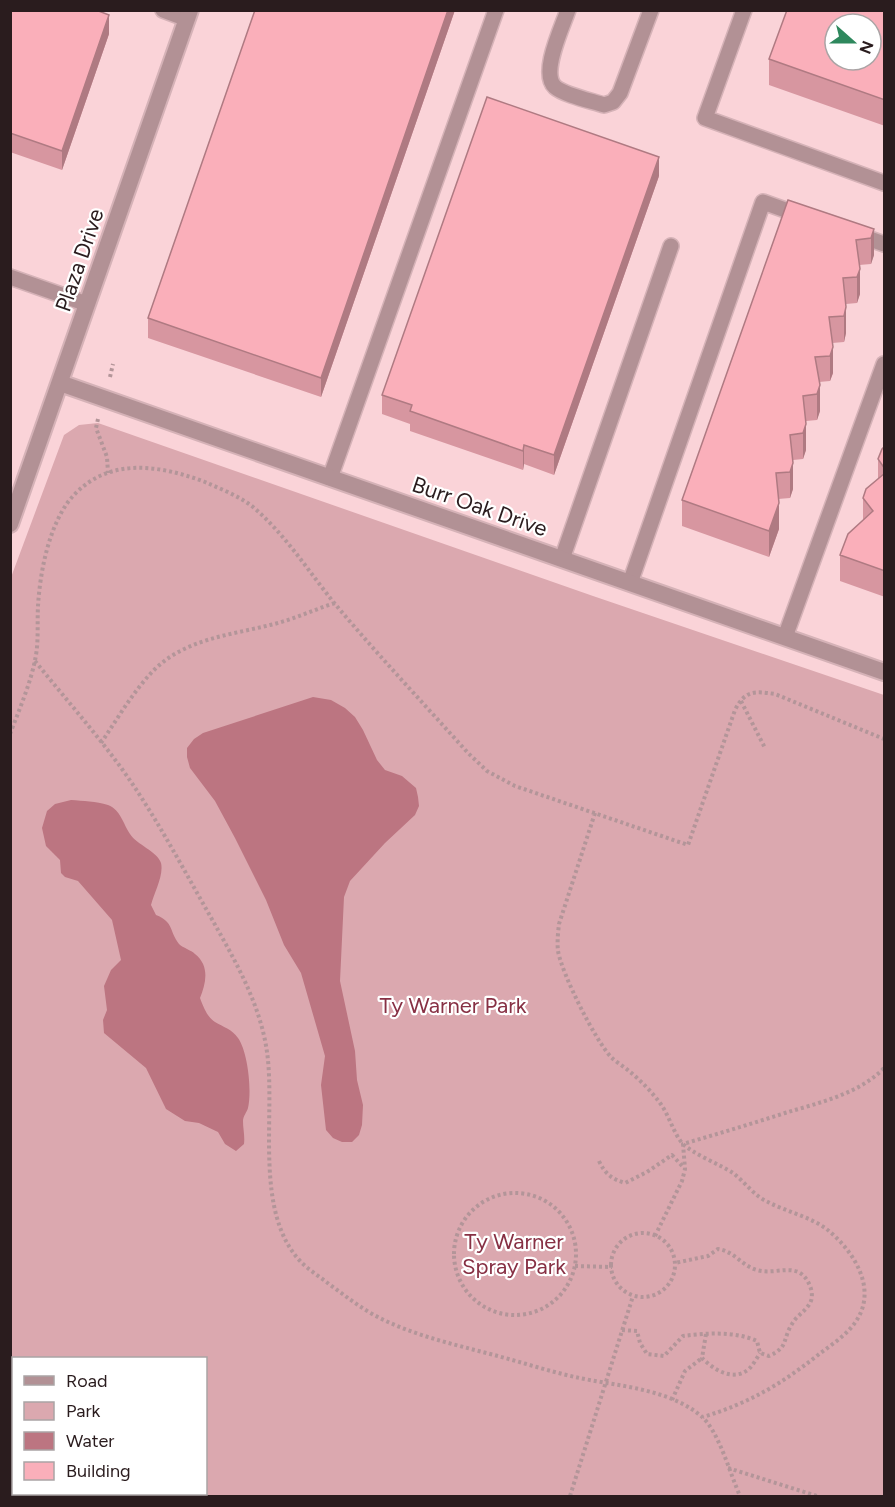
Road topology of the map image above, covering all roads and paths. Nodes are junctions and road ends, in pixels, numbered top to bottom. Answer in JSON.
{"nodes":[{"id":1,"x":163,"y":10,"type":"edge"},
{"id":2,"x":496,"y":10,"type":"edge"},
{"id":3,"x":568,"y":10,"type":"edge"},
{"id":4,"x":651,"y":10,"type":"edge"},
{"id":5,"x":744,"y":10,"type":"edge"},
{"id":6,"x":189,"y":15,"type":"edge"},
{"id":7,"x":884,"y":183,"type":"edge"},
{"id":8,"x":818,"y":221,"type":"edge"},
{"id":9,"x":840,"y":229,"type":"edge"},
{"id":10,"x":885,"y":244,"type":"edge"},
{"id":11,"x":671,"y":246,"type":"dead end"},
{"id":12,"x":10,"y":277,"type":"edge"},
{"id":13,"x":87,"y":304,"type":"junction"},
{"id":14,"x":885,"y":364,"type":"edge"},
{"id":15,"x":60,"y":383,"type":"junction"},
{"id":16,"x":330,"y":478,"type":"junction"},
{"id":17,"x":10,"y":524,"type":"edge"},
{"id":18,"x":562,"y":559,"type":"junction"},
{"id":19,"x":630,"y":583,"type":"junction"},
{"id":20,"x":334,"y":603,"type":"junction"},
{"id":21,"x":785,"y":637,"type":"junction"},
{"id":22,"x":35,"y":660,"type":"junction"},
{"id":23,"x":885,"y":672,"type":"edge"},
{"id":24,"x":740,"y":700,"type":"junction"},
{"id":25,"x":10,"y":734,"type":"edge"},
{"id":26,"x":885,"y":739,"type":"edge"},
{"id":27,"x":101,"y":743,"type":"junction"},
{"id":28,"x":765,"y":748,"type":"dead end"},
{"id":29,"x":595,"y":813,"type":"junction"},
{"id":30,"x":885,"y":1068,"type":"edge"},
{"id":31,"x":683,"y":1144,"type":"junction"},
{"id":32,"x":599,"y":1161,"type":"dead end"},
{"id":33,"x":685,"y":1169,"type":"junction"},
{"id":34,"x":655,"y":1236,"type":"junction"},
{"id":35,"x":675,"y":1263,"type":"junction"},
{"id":36,"x":575,"y":1266,"type":"junction"},
{"id":37,"x":612,"y":1267,"type":"junction"},
{"id":38,"x":633,"y":1296,"type":"junction"},
{"id":39,"x":622,"y":1330,"type":"junction"},
{"id":40,"x":706,"y":1334,"type":"junction"},
{"id":41,"x":760,"y":1353,"type":"junction"},
{"id":42,"x":702,"y":1358,"type":"junction"},
{"id":43,"x":607,"y":1382,"type":"junction"},
{"id":44,"x":672,"y":1400,"type":"junction"},
{"id":45,"x":703,"y":1417,"type":"junction"},
{"id":46,"x":727,"y":1468,"type":"junction"},
{"id":47,"x":570,"y":1497,"type":"edge"},
{"id":48,"x":740,"y":1497,"type":"edge"},
{"id":49,"x":817,"y":1497,"type":"edge"}],
"edges":[{"from":1,"to":6,"type":"lane"},
{"from":2,"to":16,"type":"lane"},
{"from":3,"to":4,"type":"lane"},
{"from":5,"to":7,"type":"lane"},
{"from":6,"to":13,"type":"street","name":"Plaza Drive"},
{"from":8,"to":19,"type":"lane"},
{"from":9,"to":10,"type":"lane"},
{"from":11,"to":18,"type":"lane"},
{"from":12,"to":13,"type":"lane"},
{"from":13,"to":15,"type":"street","name":"Plaza Drive"},
{"from":14,"to":21,"type":"lane"},
{"from":15,"to":16,"type":"street","name":"Burr Oak Drive"},
{"from":15,"to":17,"type":"street","name":"Plaza Drive"},
{"from":16,"to":18,"type":"street","name":"Burr Oak Drive"},
{"from":18,"to":19,"type":"street","name":"Burr Oak Drive"},
{"from":19,"to":21,"type":"street","name":"Burr Oak Drive"},
{"from":20,"to":22,"type":"path"},
{"from":20,"to":27,"type":"path"},
{"from":20,"to":29,"type":"path"},
{"from":21,"to":23,"type":"street","name":"Burr Oak Drive"},
{"from":22,"to":25,"type":"path"},
{"from":22,"to":27,"type":"path"},
{"from":24,"to":26,"type":"path"},
{"from":24,"to":28,"type":"path"},
{"from":24,"to":29,"type":"path"},
{"from":27,"to":43,"type":"path"},
{"from":29,"to":31,"type":"path"},
{"from":30,"to":31,"type":"path"},
{"from":31,"to":33,"type":"path"},
{"from":31,"to":45,"type":"path"},
{"from":32,"to":33,"type":"path"},
{"from":33,"to":34,"type":"path"},
{"from":34,"to":35,"type":"path"},
{"from":34,"to":37,"type":"path"},
{"from":35,"to":38,"type":"path"},
{"from":35,"to":41,"type":"path"},
{"from":36,"to":36,"type":"path"},
{"from":36,"to":37,"type":"path"},
{"from":37,"to":38,"type":"path"},
{"from":38,"to":39,"type":"path"},
{"from":39,"to":40,"type":"path"},
{"from":39,"to":43,"type":"path"},
{"from":40,"to":41,"type":"path"},
{"from":40,"to":42,"type":"path"},
{"from":41,"to":42,"type":"path"},
{"from":42,"to":44,"type":"path"},
{"from":43,"to":44,"type":"path"},
{"from":43,"to":47,"type":"path"},
{"from":44,"to":45,"type":"path"},
{"from":45,"to":46,"type":"path"},
{"from":46,"to":48,"type":"path"},
{"from":46,"to":49,"type":"path"}]}
